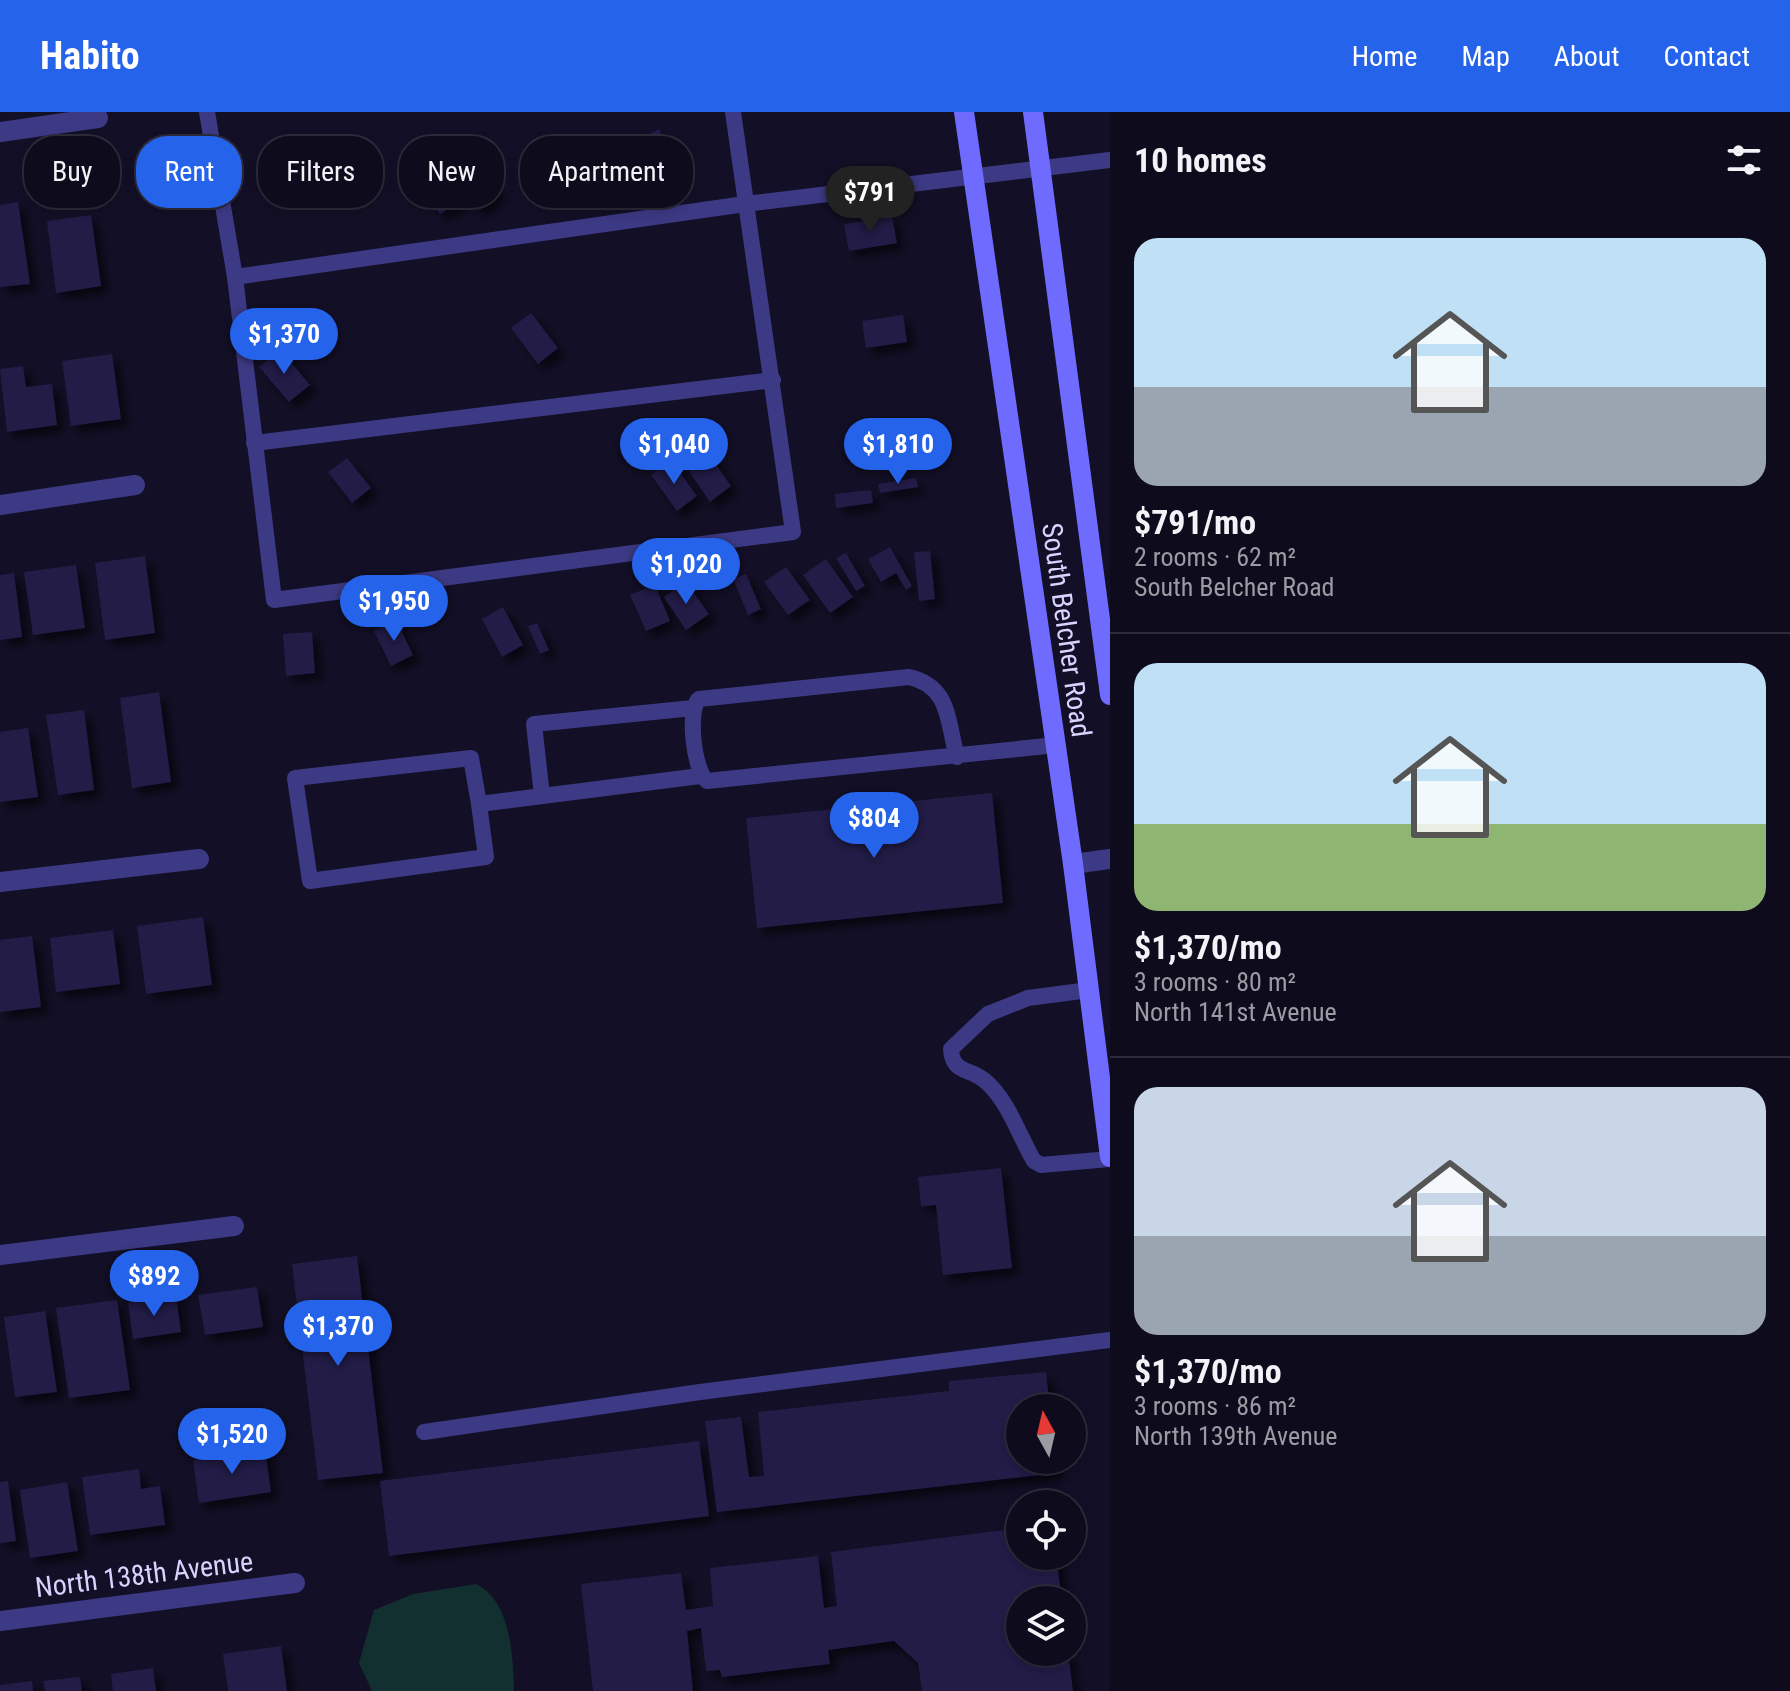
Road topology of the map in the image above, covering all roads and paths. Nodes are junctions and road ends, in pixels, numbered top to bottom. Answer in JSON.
{"nodes":[{"id":1,"x":733,"y":112,"type":"edge"},
{"id":2,"x":964,"y":112,"type":"edge"},
{"id":3,"x":1033,"y":112,"type":"edge"},
{"id":4,"x":212,"y":113,"type":"edge"},
{"id":5,"x":98,"y":118,"type":"dead end"},
{"id":6,"x":0,"y":132,"type":"edge"},
{"id":7,"x":1110,"y":160,"type":"edge"},
{"id":8,"x":1040,"y":168,"type":"junction"},
{"id":9,"x":974,"y":177,"type":"junction"},
{"id":10,"x":745,"y":204,"type":"junction"},
{"id":11,"x":235,"y":277,"type":"junction"},
{"id":12,"x":773,"y":380,"type":"junction"},
{"id":13,"x":254,"y":443,"type":"junction"},
{"id":14,"x":135,"y":485,"type":"dead end"},
{"id":15,"x":0,"y":505,"type":"edge"},
{"id":16,"x":1110,"y":695,"type":"edge"},
{"id":17,"x":693,"y":708,"type":"junction"},
{"id":18,"x":1056,"y":745,"type":"junction"},
{"id":19,"x":957,"y":757,"type":"junction"},
{"id":20,"x":700,"y":776,"type":"junction"},
{"id":21,"x":542,"y":796,"type":"junction"},
{"id":22,"x":479,"y":804,"type":"junction"},
{"id":23,"x":199,"y":859,"type":"dead end"},
{"id":24,"x":1110,"y":859,"type":"edge"},
{"id":25,"x":1073,"y":864,"type":"junction"},
{"id":26,"x":0,"y":882,"type":"edge"},
{"id":27,"x":1089,"y":990,"type":"junction"},
{"id":28,"x":1110,"y":1158,"type":"edge"},
{"id":29,"x":234,"y":1226,"type":"dead end"},
{"id":30,"x":0,"y":1255,"type":"edge"},
{"id":31,"x":1110,"y":1340,"type":"edge"},
{"id":32,"x":424,"y":1432,"type":"dead end"},
{"id":33,"x":295,"y":1583,"type":"dead end"},
{"id":34,"x":0,"y":1621,"type":"edge"}],
"edges":[{"from":1,"to":10,"type":"lane"},
{"from":2,"to":9,"type":"main road","name":"South Belcher Road"},
{"from":3,"to":8,"type":"main road","name":"South Belcher Road"},
{"from":4,"to":11,"type":"lane"},
{"from":5,"to":6,"type":"street"},
{"from":7,"to":8,"type":"lane"},
{"from":8,"to":9,"type":"lane"},
{"from":8,"to":16,"type":"main road","name":"South Belcher Road"},
{"from":9,"to":10,"type":"lane"},
{"from":9,"to":18,"type":"main road","name":"South Belcher Road"},
{"from":10,"to":11,"type":"lane"},
{"from":10,"to":12,"type":"lane"},
{"from":11,"to":13,"type":"lane"},
{"from":12,"to":13,"type":"lane"},
{"from":12,"to":13,"type":"lane"},
{"from":14,"to":15,"type":"street"},
{"from":17,"to":19,"type":"lane"},
{"from":17,"to":20,"type":"lane"},
{"from":17,"to":21,"type":"lane"},
{"from":18,"to":19,"type":"lane"},
{"from":18,"to":25,"type":"main road","name":"South Belcher Road"},
{"from":19,"to":20,"type":"lane"},
{"from":20,"to":21,"type":"lane"},
{"from":21,"to":22,"type":"lane"},
{"from":22,"to":22,"type":"lane"},
{"from":23,"to":26,"type":"street"},
{"from":24,"to":25,"type":"street"},
{"from":25,"to":27,"type":"main road","name":"South Belcher Road"},
{"from":27,"to":28,"type":"main road","name":"South Belcher Road"},
{"from":27,"to":28,"type":"lane"},
{"from":29,"to":30,"type":"street"},
{"from":31,"to":32,"type":"lane"},
{"from":33,"to":34,"type":"street","name":"North 138th Avenue"}]}
